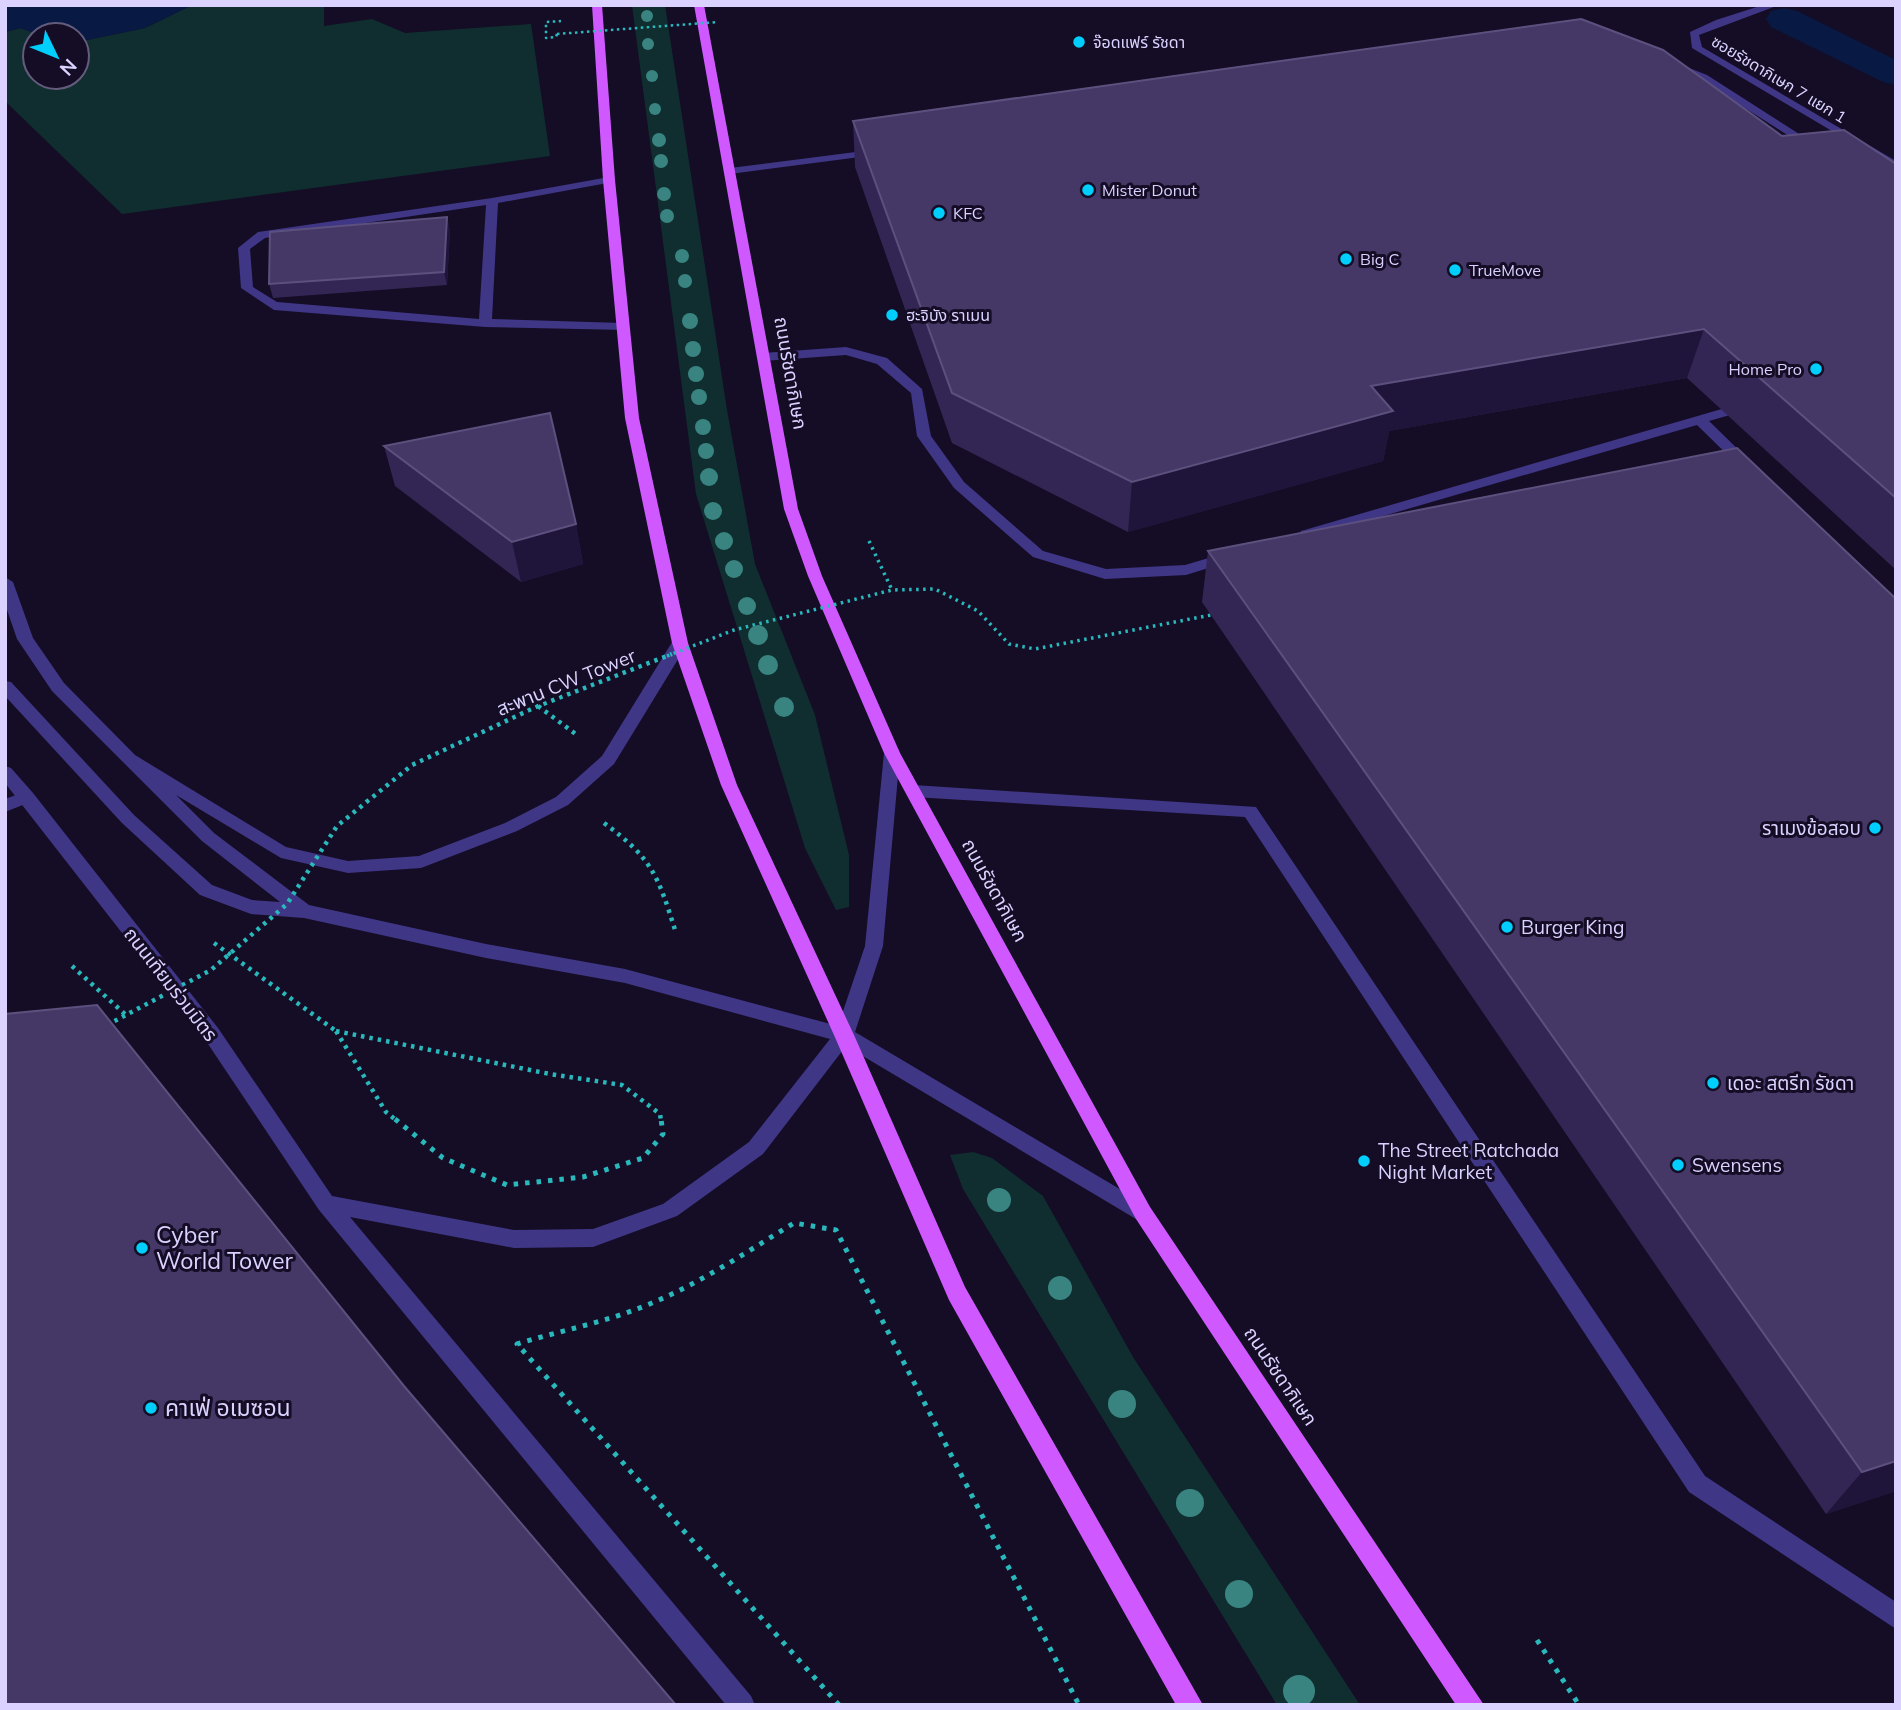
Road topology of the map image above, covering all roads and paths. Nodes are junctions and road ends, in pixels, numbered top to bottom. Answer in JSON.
{"nodes":[{"id":1,"x":597,"y":5,"type":"edge"},
{"id":2,"x":699,"y":5,"type":"edge"},
{"id":3,"x":1774,"y":5,"type":"edge"},
{"id":4,"x":561,"y":21,"type":"dead end"},
{"id":5,"x":718,"y":22,"type":"dead end"},
{"id":6,"x":1665,"y":63,"type":"edge"},
{"id":7,"x":888,"y":150,"type":"edge"},
{"id":8,"x":1828,"y":156,"type":"edge"},
{"id":9,"x":1896,"y":166,"type":"edge"},
{"id":10,"x":730,"y":171,"type":"junction"},
{"id":11,"x":609,"y":180,"type":"junction"},
{"id":12,"x":492,"y":201,"type":"junction"},
{"id":13,"x":485,"y":323,"type":"junction"},
{"id":14,"x":622,"y":327,"type":"junction"},
{"id":15,"x":764,"y":357,"type":"junction"},
{"id":16,"x":1764,"y":402,"type":"edge"},
{"id":17,"x":1698,"y":418,"type":"junction"},
{"id":18,"x":1757,"y":475,"type":"edge"},
{"id":19,"x":1290,"y":539,"type":"edge"},
{"id":20,"x":869,"y":541,"type":"dead end"},
{"id":21,"x":1238,"y":555,"type":"edge"},
{"id":22,"x":6,"y":585,"type":"edge"},
{"id":23,"x":892,"y":590,"type":"junction"},
{"id":24,"x":1211,"y":615,"type":"dead end"},
{"id":25,"x":680,"y":643,"type":"junction"},
{"id":26,"x":5,"y":686,"type":"edge"},
{"id":27,"x":538,"y":706,"type":"junction"},
{"id":28,"x":578,"y":735,"type":"dead end"},
{"id":29,"x":892,"y":753,"type":"junction"},
{"id":30,"x":131,"y":759,"type":"junction"},
{"id":31,"x":5,"y":772,"type":"edge"},
{"id":32,"x":913,"y":791,"type":"junction"},
{"id":33,"x":27,"y":797,"type":"junction"},
{"id":34,"x":5,"y":806,"type":"edge"},
{"id":35,"x":604,"y":823,"type":"dead end"},
{"id":36,"x":304,"y":911,"type":"junction"},
{"id":37,"x":676,"y":933,"type":"dead end"},
{"id":38,"x":214,"y":943,"type":"dead end"},
{"id":39,"x":72,"y":966,"type":"dead end"},
{"id":40,"x":127,"y":1016,"type":"junction"},
{"id":41,"x":103,"y":1027,"type":"edge"},
{"id":42,"x":336,"y":1031,"type":"junction"},
{"id":43,"x":844,"y":1035,"type":"junction"},
{"id":44,"x":326,"y":1204,"type":"junction"},
{"id":45,"x":1143,"y":1213,"type":"junction"},
{"id":46,"x":1896,"y":1617,"type":"edge"},
{"id":47,"x":1537,"y":1640,"type":"dead end"},
{"id":48,"x":742,"y":1705,"type":"edge"},
{"id":49,"x":839,"y":1705,"type":"edge"},
{"id":50,"x":1079,"y":1705,"type":"edge"},
{"id":51,"x":1190,"y":1705,"type":"edge"},
{"id":52,"x":1471,"y":1705,"type":"edge"},
{"id":53,"x":1580,"y":1705,"type":"edge"}],
"edges":[{"from":1,"to":11,"type":"main road"},
{"from":2,"to":10,"type":"main road","name":"ถนนรัชดาภิเษก"},
{"from":3,"to":9,"type":"street","name":"ซอยรัชดาภิเษก 7 แยก 1"},
{"from":4,"to":5,"type":"path","bridge":true},
{"from":6,"to":8,"type":"street"},
{"from":7,"to":10,"type":"street"},
{"from":10,"to":15,"type":"main road","name":"ถนนรัชดาภิเษก"},
{"from":11,"to":12,"type":"street"},
{"from":11,"to":14,"type":"main road"},
{"from":12,"to":13,"type":"street"},
{"from":12,"to":13,"type":"street"},
{"from":13,"to":14,"type":"street"},
{"from":14,"to":25,"type":"main road"},
{"from":15,"to":21,"type":"street"},
{"from":15,"to":29,"type":"main road","name":"ถนนรัชดาภิเษก"},
{"from":16,"to":17,"type":"street"},
{"from":17,"to":18,"type":"street"},
{"from":17,"to":19,"type":"street"},
{"from":20,"to":23,"type":"path"},
{"from":22,"to":30,"type":"street"},
{"from":23,"to":24,"type":"path","name":"สะพาน CW Tower","bridge":true},
{"from":23,"to":27,"type":"path","name":"สะพาน CW Tower","bridge":true},
{"from":25,"to":30,"type":"street"},
{"from":25,"to":43,"type":"main road"},
{"from":26,"to":36,"type":"street"},
{"from":27,"to":28,"type":"path"},
{"from":27,"to":40,"type":"path","name":"สะพาน CW Tower","bridge":true},
{"from":29,"to":32,"type":"main road","name":"ถนนรัชดาภิเษก"},
{"from":29,"to":43,"type":"street"},
{"from":30,"to":36,"type":"street"},
{"from":31,"to":33,"type":"street","name":"ถนนเทียมร่วมมิตร"},
{"from":32,"to":45,"type":"main road","name":"ถนนรัชดาภิเษก"},
{"from":32,"to":46,"type":"street"},
{"from":33,"to":34,"type":"street"},
{"from":33,"to":44,"type":"street","name":"ถนนเทียมร่วมมิตร"},
{"from":35,"to":37,"type":"path"},
{"from":36,"to":43,"type":"street"},
{"from":38,"to":42,"type":"path"},
{"from":39,"to":40,"type":"path"},
{"from":40,"to":41,"type":"path","name":"สะพาน CW Tower","bridge":true},
{"from":42,"to":42,"type":"path"},
{"from":43,"to":44,"type":"street"},
{"from":43,"to":45,"type":"street"},
{"from":43,"to":51,"type":"main road"},
{"from":44,"to":48,"type":"street","name":"ถนนเทียมร่วมมิตร"},
{"from":45,"to":52,"type":"main road","name":"ถนนรัชดาภิเษก"},
{"from":47,"to":53,"type":"path"},
{"from":49,"to":50,"type":"path"}]}
